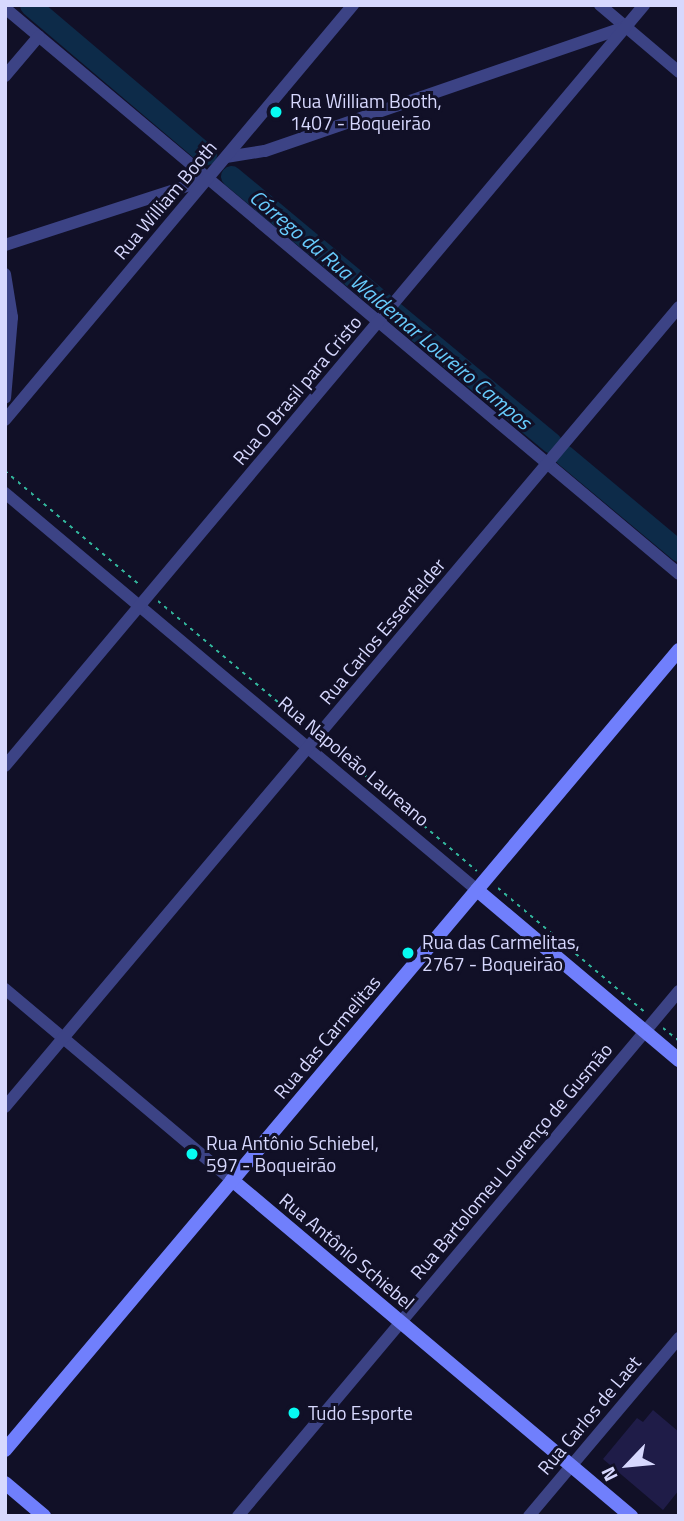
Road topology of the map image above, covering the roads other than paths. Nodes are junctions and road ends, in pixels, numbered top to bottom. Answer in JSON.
{"nodes":[{"id":1,"x":353,"y":5,"type":"edge"},
{"id":2,"x":600,"y":5,"type":"edge"},
{"id":3,"x":644,"y":5,"type":"edge"},
{"id":4,"x":5,"y":8,"type":"edge"},
{"id":5,"x":626,"y":27,"type":"junction"},
{"id":6,"x":39,"y":36,"type":"junction"},
{"id":7,"x":679,"y":72,"type":"edge"},
{"id":8,"x":5,"y":76,"type":"edge"},
{"id":9,"x":226,"y":157,"type":"junction"},
{"id":10,"x":208,"y":178,"type":"junction"},
{"id":11,"x":5,"y":245,"type":"edge"},
{"id":12,"x":5,"y":274,"type":"edge"},
{"id":13,"x":679,"y":307,"type":"edge"},
{"id":14,"x":379,"y":322,"type":"junction"},
{"id":15,"x":5,"y":398,"type":"edge"},
{"id":16,"x":5,"y":420,"type":"edge"},
{"id":17,"x":547,"y":463,"type":"junction"},
{"id":18,"x":5,"y":493,"type":"edge"},
{"id":19,"x":679,"y":574,"type":"edge"},
{"id":20,"x":140,"y":606,"type":"junction"},
{"id":21,"x":679,"y":650,"type":"edge"},
{"id":22,"x":308,"y":748,"type":"junction"},
{"id":23,"x":5,"y":766,"type":"edge"},
{"id":24,"x":477,"y":890,"type":"junction"},
{"id":25,"x":5,"y":989,"type":"edge"},
{"id":26,"x":679,"y":992,"type":"edge"},
{"id":27,"x":645,"y":1031,"type":"junction"},
{"id":28,"x":64,"y":1038,"type":"junction"},
{"id":29,"x":679,"y":1060,"type":"edge"},
{"id":30,"x":5,"y":1107,"type":"edge"},
{"id":31,"x":232,"y":1180,"type":"junction"},
{"id":32,"x":401,"y":1322,"type":"junction"},
{"id":33,"x":679,"y":1338,"type":"edge"},
{"id":34,"x":5,"y":1450,"type":"edge"},
{"id":35,"x":572,"y":1466,"type":"junction"},
{"id":36,"x":5,"y":1483,"type":"edge"},
{"id":37,"x":44,"y":1516,"type":"edge"},
{"id":38,"x":238,"y":1516,"type":"edge"},
{"id":39,"x":529,"y":1516,"type":"edge"},
{"id":40,"x":631,"y":1516,"type":"edge"}],
"edges":[{"from":1,"to":9,"type":"street","name":"Rua William Booth"},
{"from":2,"to":5,"type":"street"},
{"from":3,"to":5,"type":"street","name":"Rua O Brasil para Cristo"},
{"from":4,"to":6,"type":"street"},
{"from":5,"to":7,"type":"street"},
{"from":5,"to":9,"type":"street"},
{"from":5,"to":14,"type":"street","name":"Rua O Brasil para Cristo"},
{"from":6,"to":8,"type":"street"},
{"from":6,"to":10,"type":"street"},
{"from":9,"to":10,"type":"street","name":"Rua William Booth"},
{"from":10,"to":11,"type":"street"},
{"from":10,"to":14,"type":"street"},
{"from":10,"to":16,"type":"street","name":"Rua William Booth"},
{"from":12,"to":15,"type":"street"},
{"from":13,"to":17,"type":"street","name":"Rua Carlos Essenfelder"},
{"from":14,"to":17,"type":"street"},
{"from":14,"to":20,"type":"street","name":"Rua O Brasil para Cristo"},
{"from":17,"to":19,"type":"street"},
{"from":17,"to":22,"type":"street","name":"Rua Carlos Essenfelder"},
{"from":18,"to":20,"type":"street","name":"Rua Napoleão Laureano"},
{"from":20,"to":22,"type":"street","name":"Rua Napoleão Laureano"},
{"from":20,"to":23,"type":"street","name":"Rua O Brasil para Cristo"},
{"from":21,"to":24,"type":"street","name":"Rua das Carmelitas"},
{"from":22,"to":24,"type":"street","name":"Rua Napoleão Laureano"},
{"from":22,"to":28,"type":"street","name":"Rua Carlos Essenfelder"},
{"from":24,"to":27,"type":"street","name":"Rua Napoleão Laureano"},
{"from":24,"to":31,"type":"street","name":"Rua das Carmelitas"},
{"from":25,"to":28,"type":"street","name":"Rua Antônio Schiebel"},
{"from":26,"to":27,"type":"street","name":"Rua Bartolomeu Lourenço de Gusmão"},
{"from":27,"to":29,"type":"street","name":"Rua Napoleão Laureano"},
{"from":27,"to":32,"type":"street","name":"Rua Bartolomeu Lourenço de Gusmão"},
{"from":28,"to":30,"type":"street","name":"Rua Carlos Essenfelder"},
{"from":28,"to":31,"type":"street","name":"Rua Antônio Schiebel"},
{"from":31,"to":32,"type":"street","name":"Rua Antônio Schiebel"},
{"from":31,"to":34,"type":"street","name":"Rua das Carmelitas"},
{"from":32,"to":35,"type":"street","name":"Rua Antônio Schiebel"},
{"from":32,"to":38,"type":"street","name":"Rua Bartolomeu Lourenço de Gusmão"},
{"from":33,"to":35,"type":"street","name":"Rua Carlos de Laet"},
{"from":35,"to":39,"type":"street","name":"Rua Carlos de Laet"},
{"from":35,"to":40,"type":"street","name":"Rua Antônio Schiebel"},
{"from":36,"to":37,"type":"street"}]}
